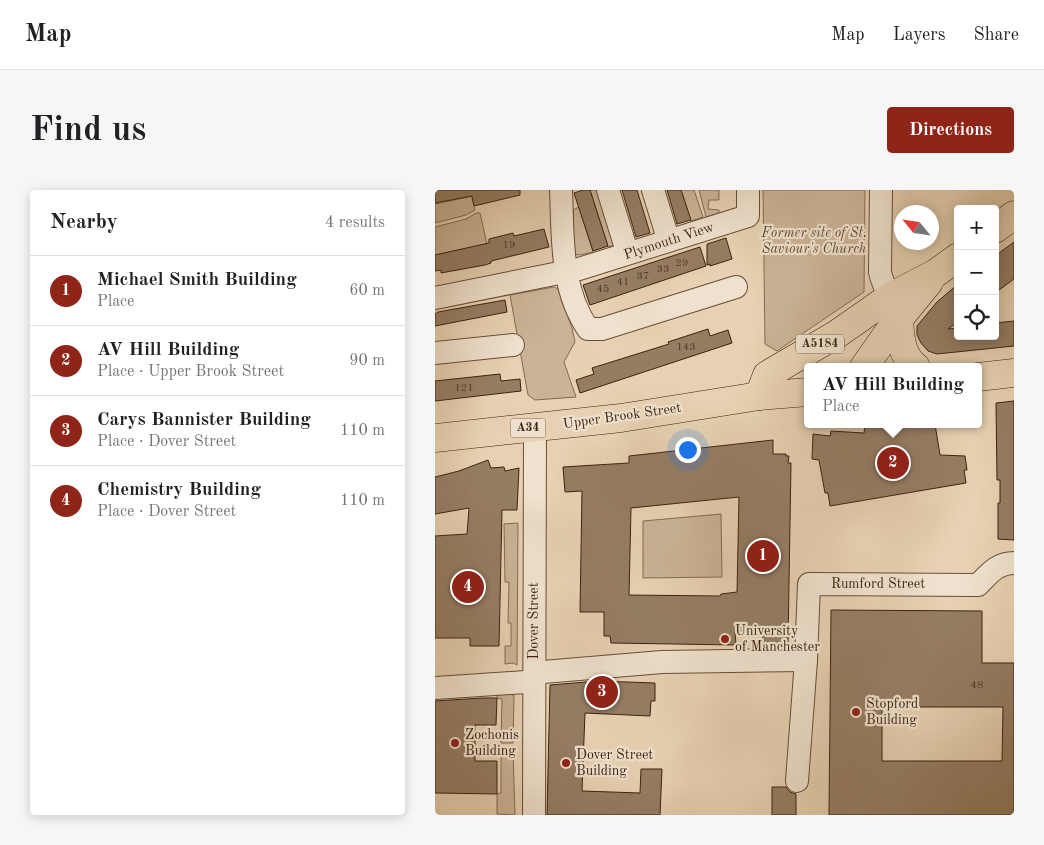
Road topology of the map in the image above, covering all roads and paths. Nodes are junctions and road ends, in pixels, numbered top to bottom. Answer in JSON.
{"nodes":[{"id":1,"x":561,"y":190,"type":"edge"},
{"id":2,"x":608,"y":190,"type":"edge"},
{"id":3,"x":653,"y":190,"type":"edge"},
{"id":4,"x":748,"y":190,"type":"edge"},
{"id":5,"x":881,"y":190,"type":"edge"},
{"id":6,"x":1014,"y":215,"type":"edge"},
{"id":7,"x":999,"y":226,"type":"edge"},
{"id":8,"x":666,"y":232,"type":"dead end"},
{"id":9,"x":625,"y":245,"type":"dead end"},
{"id":10,"x":954,"y":260,"type":"edge"},
{"id":11,"x":566,"y":272,"type":"junction"},
{"id":12,"x":736,"y":286,"type":"dead end"},
{"id":13,"x":435,"y":298,"type":"edge"},
{"id":14,"x":895,"y":308,"type":"junction"},
{"id":15,"x":513,"y":345,"type":"dead end"},
{"id":16,"x":435,"y":353,"type":"edge"},
{"id":17,"x":866,"y":363,"type":"edge"},
{"id":18,"x":913,"y":363,"type":"edge"},
{"id":19,"x":1014,"y":373,"type":"edge"},
{"id":20,"x":982,"y":377,"type":"edge"},
{"id":21,"x":804,"y":392,"type":"edge"},
{"id":22,"x":759,"y":396,"type":"junction"},
{"id":23,"x":535,"y":428,"type":"junction"},
{"id":24,"x":435,"y":438,"type":"edge"},
{"id":25,"x":1014,"y":563,"type":"edge"},
{"id":26,"x":807,"y":660,"type":"junction"},
{"id":27,"x":534,"y":676,"type":"junction"},
{"id":28,"x":435,"y":688,"type":"edge"},
{"id":29,"x":797,"y":781,"type":"dead end"},
{"id":30,"x":534,"y":815,"type":"edge"}],
"edges":[{"from":1,"to":11,"type":"street"},
{"from":2,"to":9,"type":"street"},
{"from":3,"to":8,"type":"street"},
{"from":4,"to":11,"type":"street","name":"Plymouth View"},
{"from":5,"to":14,"type":"street"},
{"from":6,"to":7,"type":"main road"},
{"from":10,"to":14,"type":"main road"},
{"from":11,"to":12,"type":"street"},
{"from":11,"to":13,"type":"street"},
{"from":14,"to":17,"type":"main road"},
{"from":14,"to":18,"type":"main road"},
{"from":14,"to":22,"type":"main road","number":"A5184"},
{"from":15,"to":16,"type":"street"},
{"from":19,"to":20,"type":"main road"},
{"from":21,"to":22,"type":"main road","name":"Upper Brook Street","number":"A34"},
{"from":22,"to":23,"type":"main road","name":"Upper Brook Street","number":"A34"},
{"from":23,"to":24,"type":"main road","name":"Upper Brook Street","number":"A34"},
{"from":23,"to":27,"type":"street","name":"Dover Street"},
{"from":25,"to":26,"type":"street","name":"Rumford Street"},
{"from":26,"to":27,"type":"street"},
{"from":26,"to":29,"type":"street","name":"Rumford Street"},
{"from":27,"to":28,"type":"street"},
{"from":27,"to":30,"type":"street","name":"Dover Street"}]}
